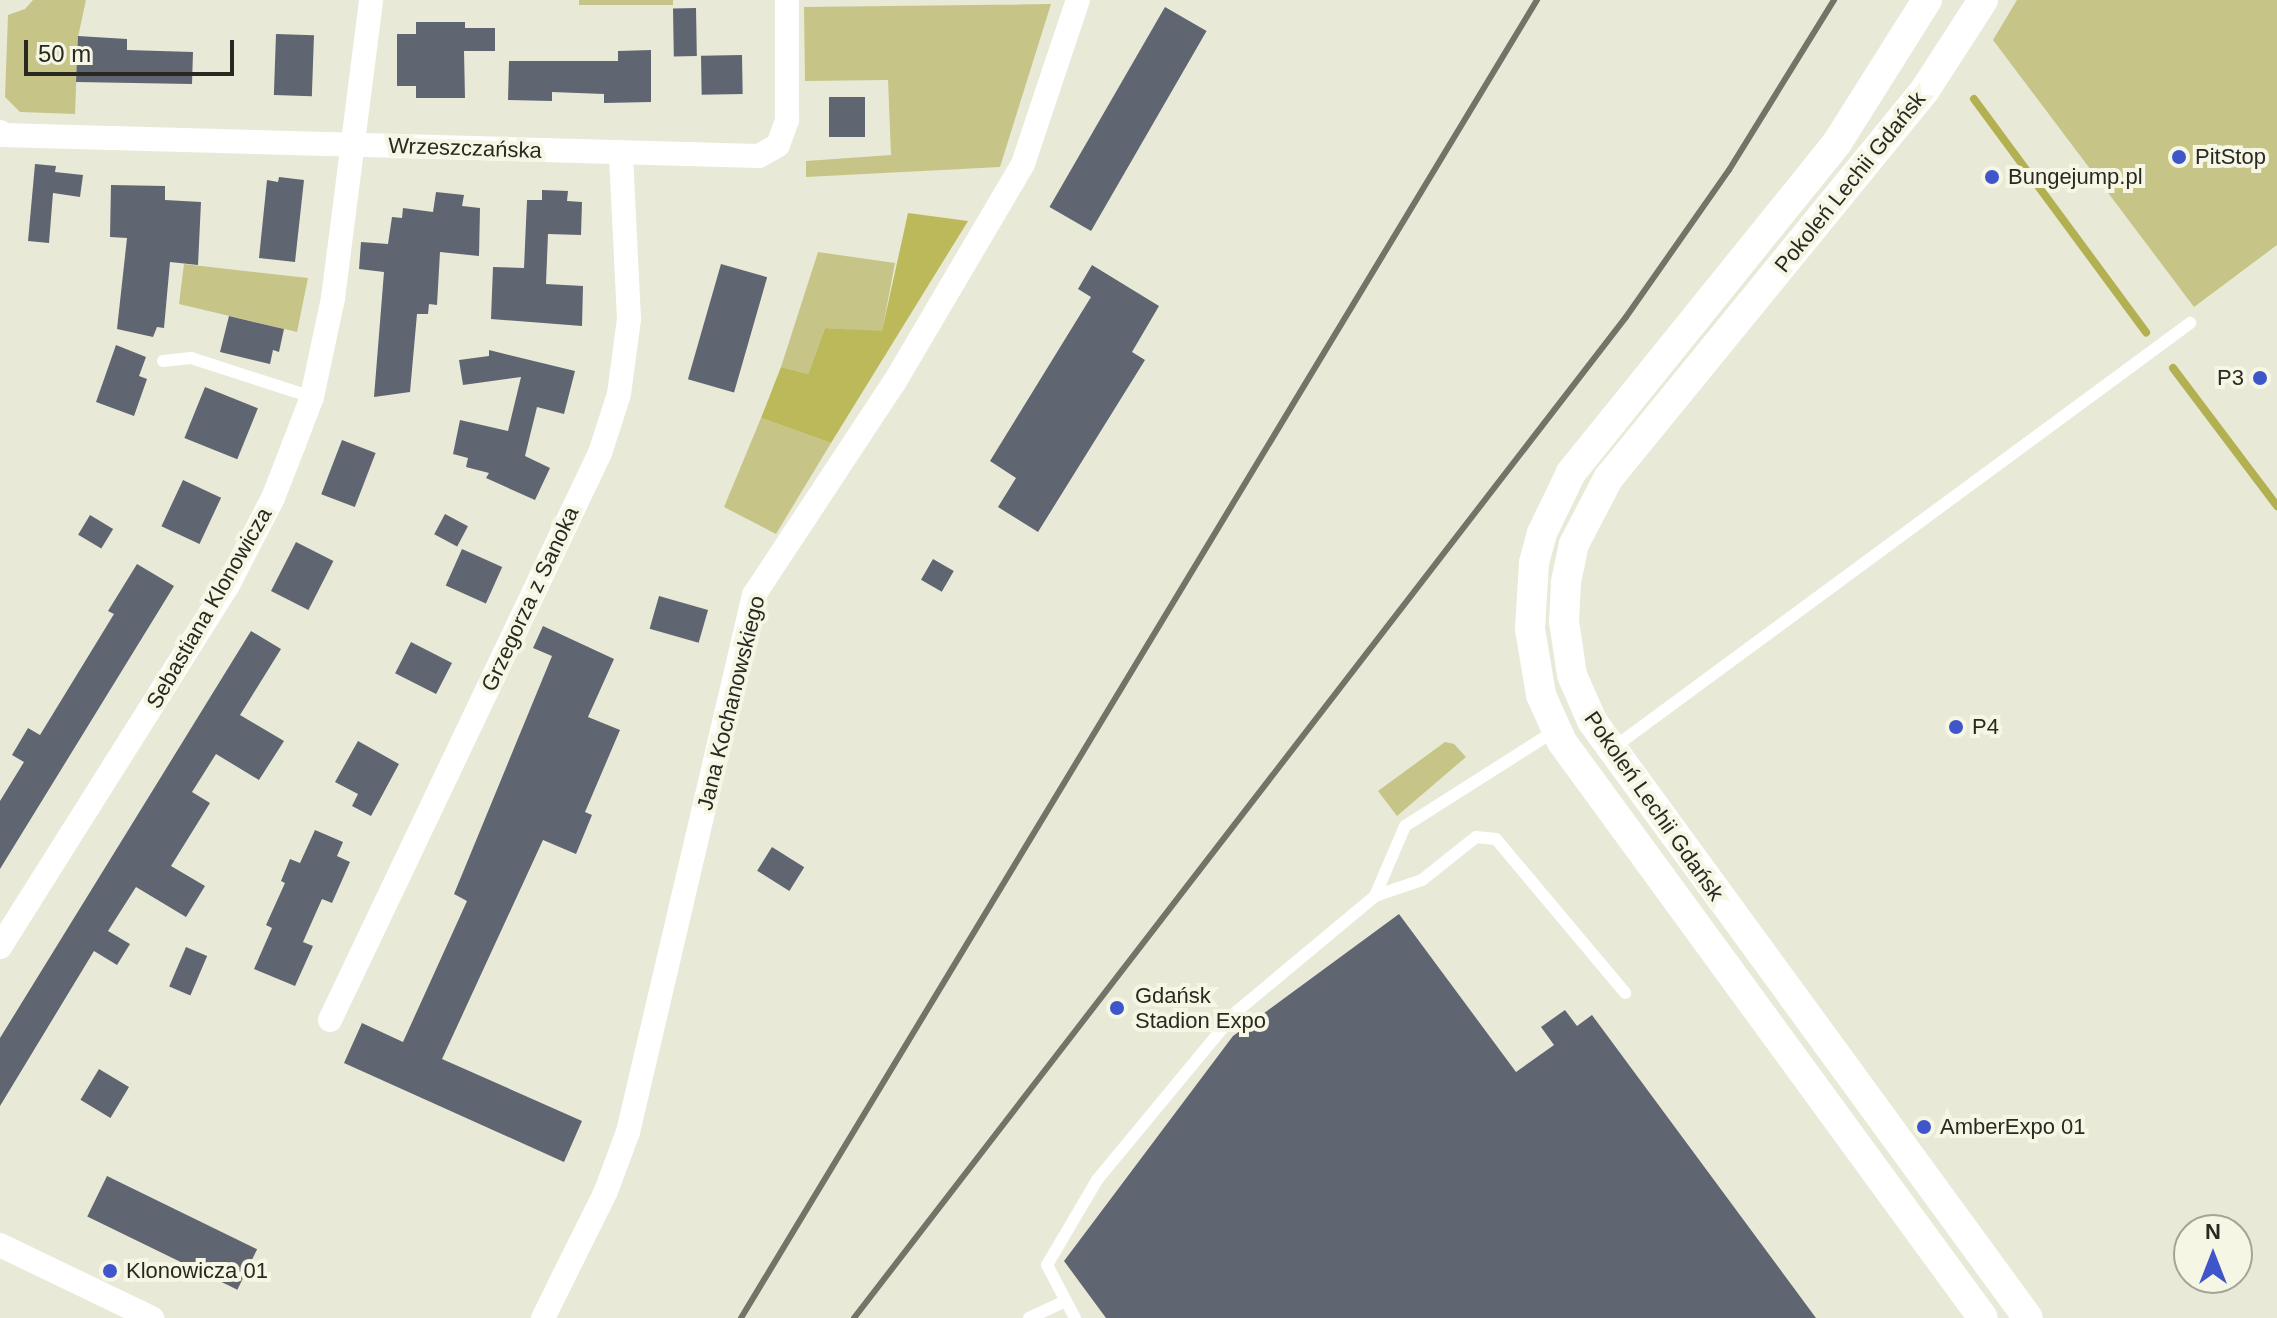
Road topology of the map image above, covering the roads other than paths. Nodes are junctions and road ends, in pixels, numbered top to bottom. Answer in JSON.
{"nodes":[{"id":1,"x":371,"y":0,"type":"edge"},
{"id":2,"x":787,"y":0,"type":"edge"},
{"id":3,"x":1078,"y":0,"type":"edge"},
{"id":4,"x":1983,"y":0,"type":"edge"},
{"id":5,"x":1924,"y":6,"type":"edge"},
{"id":6,"x":1960,"y":38,"type":"junction"},
{"id":7,"x":2,"y":134,"type":"edge"},
{"id":8,"x":352,"y":144,"type":"junction"},
{"id":9,"x":621,"y":153,"type":"junction"},
{"id":10,"x":2190,"y":323,"type":"dead end"},
{"id":11,"x":163,"y":361,"type":"dead end"},
{"id":12,"x":312,"y":397,"type":"junction"},
{"id":13,"x":1556,"y":730,"type":"junction"},
{"id":14,"x":1611,"y":750,"type":"junction"},
{"id":15,"x":1580,"y":769,"type":"junction"},
{"id":16,"x":1375,"y":896,"type":"junction"},
{"id":17,"x":0,"y":947,"type":"edge"},
{"id":18,"x":1625,"y":993,"type":"dead end"},
{"id":19,"x":330,"y":1020,"type":"dead end"},
{"id":20,"x":1965,"y":1232,"type":"junction"},
{"id":21,"x":0,"y":1245,"type":"edge"},
{"id":22,"x":1936,"y":1254,"type":"junction"},
{"id":23,"x":1063,"y":1302,"type":"junction"},
{"id":24,"x":152,"y":1318,"type":"edge"},
{"id":25,"x":543,"y":1318,"type":"edge"},
{"id":26,"x":1029,"y":1318,"type":"edge"},
{"id":27,"x":1075,"y":1318,"type":"edge"},
{"id":28,"x":1983,"y":1318,"type":"edge"},
{"id":29,"x":2028,"y":1318,"type":"edge"}],
"edges":[{"from":1,"to":8,"type":"street","name":"Sebastiana Klonowicza"},
{"from":2,"to":9,"type":"street","name":"Wrzeszczańska"},
{"from":3,"to":25,"type":"street","name":"Jana Kochanowskiego"},
{"from":4,"to":6,"type":"street","name":"Pokoleń Lechii Gdańsk"},
{"from":5,"to":6,"type":"street"},
{"from":5,"to":13,"type":"street","name":"Pokoleń Lechii Gdańsk"},
{"from":6,"to":14,"type":"street","name":"Pokoleń Lechii Gdańsk"},
{"from":7,"to":8,"type":"street","name":"Wrzeszczańska"},
{"from":8,"to":9,"type":"street","name":"Wrzeszczańska"},
{"from":8,"to":12,"type":"street","name":"Sebastiana Klonowicza"},
{"from":9,"to":19,"type":"street","name":"Grzegorza z Sanoka"},
{"from":10,"to":14,"type":"lane"},
{"from":11,"to":12,"type":"lane"},
{"from":12,"to":17,"type":"street","name":"Sebastiana Klonowicza"},
{"from":13,"to":15,"type":"street","name":"Pokoleń Lechii Gdańsk"},
{"from":13,"to":16,"type":"lane"},
{"from":14,"to":15,"type":"street"},
{"from":14,"to":20,"type":"street","name":"Pokoleń Lechii Gdańsk"},
{"from":15,"to":22,"type":"street","name":"Pokoleń Lechii Gdańsk"},
{"from":16,"to":18,"type":"lane"},
{"from":16,"to":23,"type":"lane"},
{"from":20,"to":22,"type":"street"},
{"from":20,"to":29,"type":"street","name":"Pokoleń Lechii Gdańsk"},
{"from":21,"to":24,"type":"street"},
{"from":22,"to":28,"type":"street","name":"Pokoleń Lechii Gdańsk"},
{"from":23,"to":26,"type":"lane"},
{"from":23,"to":27,"type":"lane"}]}
